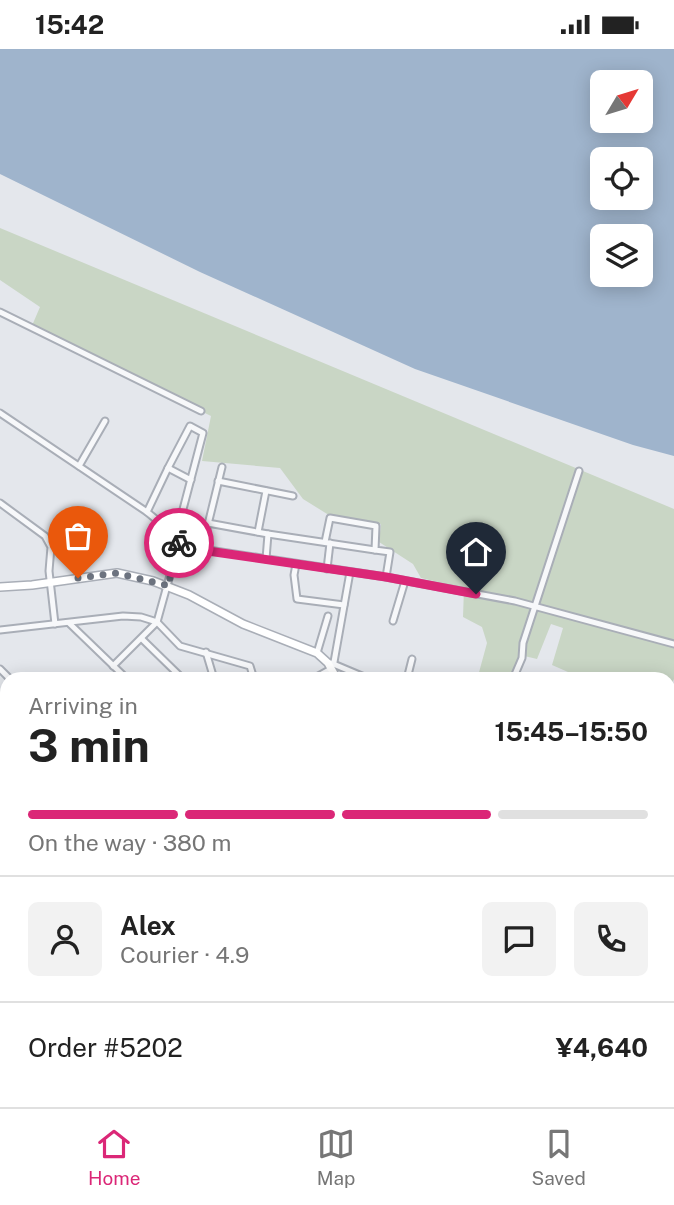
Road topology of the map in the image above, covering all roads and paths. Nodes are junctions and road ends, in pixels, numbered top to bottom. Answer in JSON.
{"nodes":[{"id":1,"x":0,"y":312,"type":"edge"},
{"id":2,"x":201,"y":411,"type":"dead end"},
{"id":3,"x":0,"y":412,"type":"edge"},
{"id":4,"x":105,"y":421,"type":"dead end"},
{"id":5,"x":79,"y":466,"type":"junction"},
{"id":6,"x":222,"y":467,"type":"dead end"},
{"id":7,"x":169,"y":468,"type":"junction"},
{"id":8,"x":579,"y":471,"type":"dead end"},
{"id":9,"x":191,"y":480,"type":"junction"},
{"id":10,"x":218,"y":481,"type":"junction"},
{"id":11,"x":266,"y":491,"type":"junction"},
{"id":12,"x":293,"y":496,"type":"dead end"},
{"id":13,"x":0,"y":503,"type":"edge"},
{"id":14,"x":147,"y":512,"type":"junction"},
{"id":15,"x":208,"y":523,"type":"junction"},
{"id":16,"x":258,"y":532,"type":"junction"},
{"id":17,"x":268,"y":534,"type":"junction"},
{"id":18,"x":178,"y":537,"type":"junction"},
{"id":19,"x":328,"y":543,"type":"junction"},
{"id":20,"x":202,"y":549,"type":"junction"},
{"id":21,"x":374,"y":550,"type":"junction"},
{"id":22,"x":266,"y":559,"type":"junction"},
{"id":23,"x":296,"y":564,"type":"junction"},
{"id":24,"x":327,"y":569,"type":"junction"},
{"id":25,"x":350,"y":572,"type":"junction"},
{"id":26,"x":386,"y":577,"type":"junction"},
{"id":27,"x":405,"y":581,"type":"junction"},
{"id":28,"x":51,"y":583,"type":"junction"},
{"id":29,"x":169,"y":586,"type":"junction"},
{"id":30,"x":0,"y":587,"type":"edge"},
{"id":31,"x":344,"y":605,"type":"junction"},
{"id":32,"x":536,"y":607,"type":"junction"},
{"id":33,"x":328,"y":617,"type":"dead end"},
{"id":34,"x":393,"y":621,"type":"dead end"},
{"id":35,"x":69,"y":622,"type":"junction"},
{"id":36,"x":157,"y":622,"type":"junction"},
{"id":37,"x":55,"y":624,"type":"junction"},
{"id":38,"x":0,"y":630,"type":"edge"},
{"id":39,"x":142,"y":639,"type":"junction"},
{"id":40,"x":674,"y":644,"type":"edge"},
{"id":41,"x":206,"y":652,"type":"junction"},
{"id":42,"x":317,"y":653,"type":"junction"},
{"id":43,"x":412,"y":659,"type":"dead end"},
{"id":44,"x":331,"y":665,"type":"junction"},
{"id":45,"x":113,"y":666,"type":"junction"},
{"id":46,"x":119,"y":672,"type":"edge"},
{"id":47,"x":176,"y":672,"type":"edge"},
{"id":48,"x":212,"y":672,"type":"edge"},
{"id":49,"x":252,"y":672,"type":"edge"},
{"id":50,"x":322,"y":672,"type":"edge"},
{"id":51,"x":334,"y":672,"type":"edge"},
{"id":52,"x":350,"y":672,"type":"edge"},
{"id":53,"x":409,"y":672,"type":"edge"},
{"id":54,"x":516,"y":672,"type":"edge"}],
"edges":[{"from":1,"to":2,"type":"street"},
{"from":3,"to":5,"type":"street"},
{"from":4,"to":5,"type":"street"},
{"from":5,"to":14,"type":"street"},
{"from":6,"to":10,"type":"street"},
{"from":7,"to":9,"type":"street"},
{"from":7,"to":9,"type":"street"},
{"from":7,"to":14,"type":"street"},
{"from":8,"to":32,"type":"street"},
{"from":9,"to":18,"type":"street"},
{"from":10,"to":11,"type":"street"},
{"from":10,"to":15,"type":"street"},
{"from":11,"to":12,"type":"street"},
{"from":11,"to":16,"type":"street"},
{"from":13,"to":28,"type":"street"},
{"from":14,"to":18,"type":"street"},
{"from":15,"to":16,"type":"street"},
{"from":15,"to":20,"type":"street"},
{"from":16,"to":17,"type":"street"},
{"from":17,"to":19,"type":"street"},
{"from":17,"to":22,"type":"street"},
{"from":18,"to":20,"type":"street"},
{"from":18,"to":29,"type":"street"},
{"from":19,"to":21,"type":"street"},
{"from":19,"to":21,"type":"street"},
{"from":19,"to":24,"type":"street"},
{"from":20,"to":22,"type":"street"},
{"from":21,"to":26,"type":"street"},
{"from":22,"to":23,"type":"street"},
{"from":23,"to":24,"type":"street"},
{"from":23,"to":31,"type":"street"},
{"from":24,"to":25,"type":"street"},
{"from":25,"to":26,"type":"street"},
{"from":25,"to":31,"type":"street"},
{"from":26,"to":27,"type":"street"},
{"from":27,"to":32,"type":"street"},
{"from":27,"to":34,"type":"street"},
{"from":28,"to":29,"type":"street"},
{"from":28,"to":30,"type":"street"},
{"from":28,"to":37,"type":"street"},
{"from":29,"to":36,"type":"street"},
{"from":29,"to":42,"type":"street"},
{"from":31,"to":44,"type":"street"},
{"from":32,"to":40,"type":"street"},
{"from":32,"to":54,"type":"street"},
{"from":33,"to":42,"type":"street"},
{"from":35,"to":36,"type":"street"},
{"from":35,"to":37,"type":"street"},
{"from":35,"to":45,"type":"street"},
{"from":36,"to":39,"type":"street"},
{"from":36,"to":41,"type":"street"},
{"from":37,"to":38,"type":"street"},
{"from":39,"to":45,"type":"street"},
{"from":39,"to":47,"type":"street"},
{"from":41,"to":48,"type":"street"},
{"from":41,"to":49,"type":"street"},
{"from":42,"to":44,"type":"street"},
{"from":43,"to":53,"type":"street"},
{"from":44,"to":50,"type":"street"},
{"from":44,"to":51,"type":"street"},
{"from":44,"to":52,"type":"street"},
{"from":45,"to":46,"type":"street"}]}
